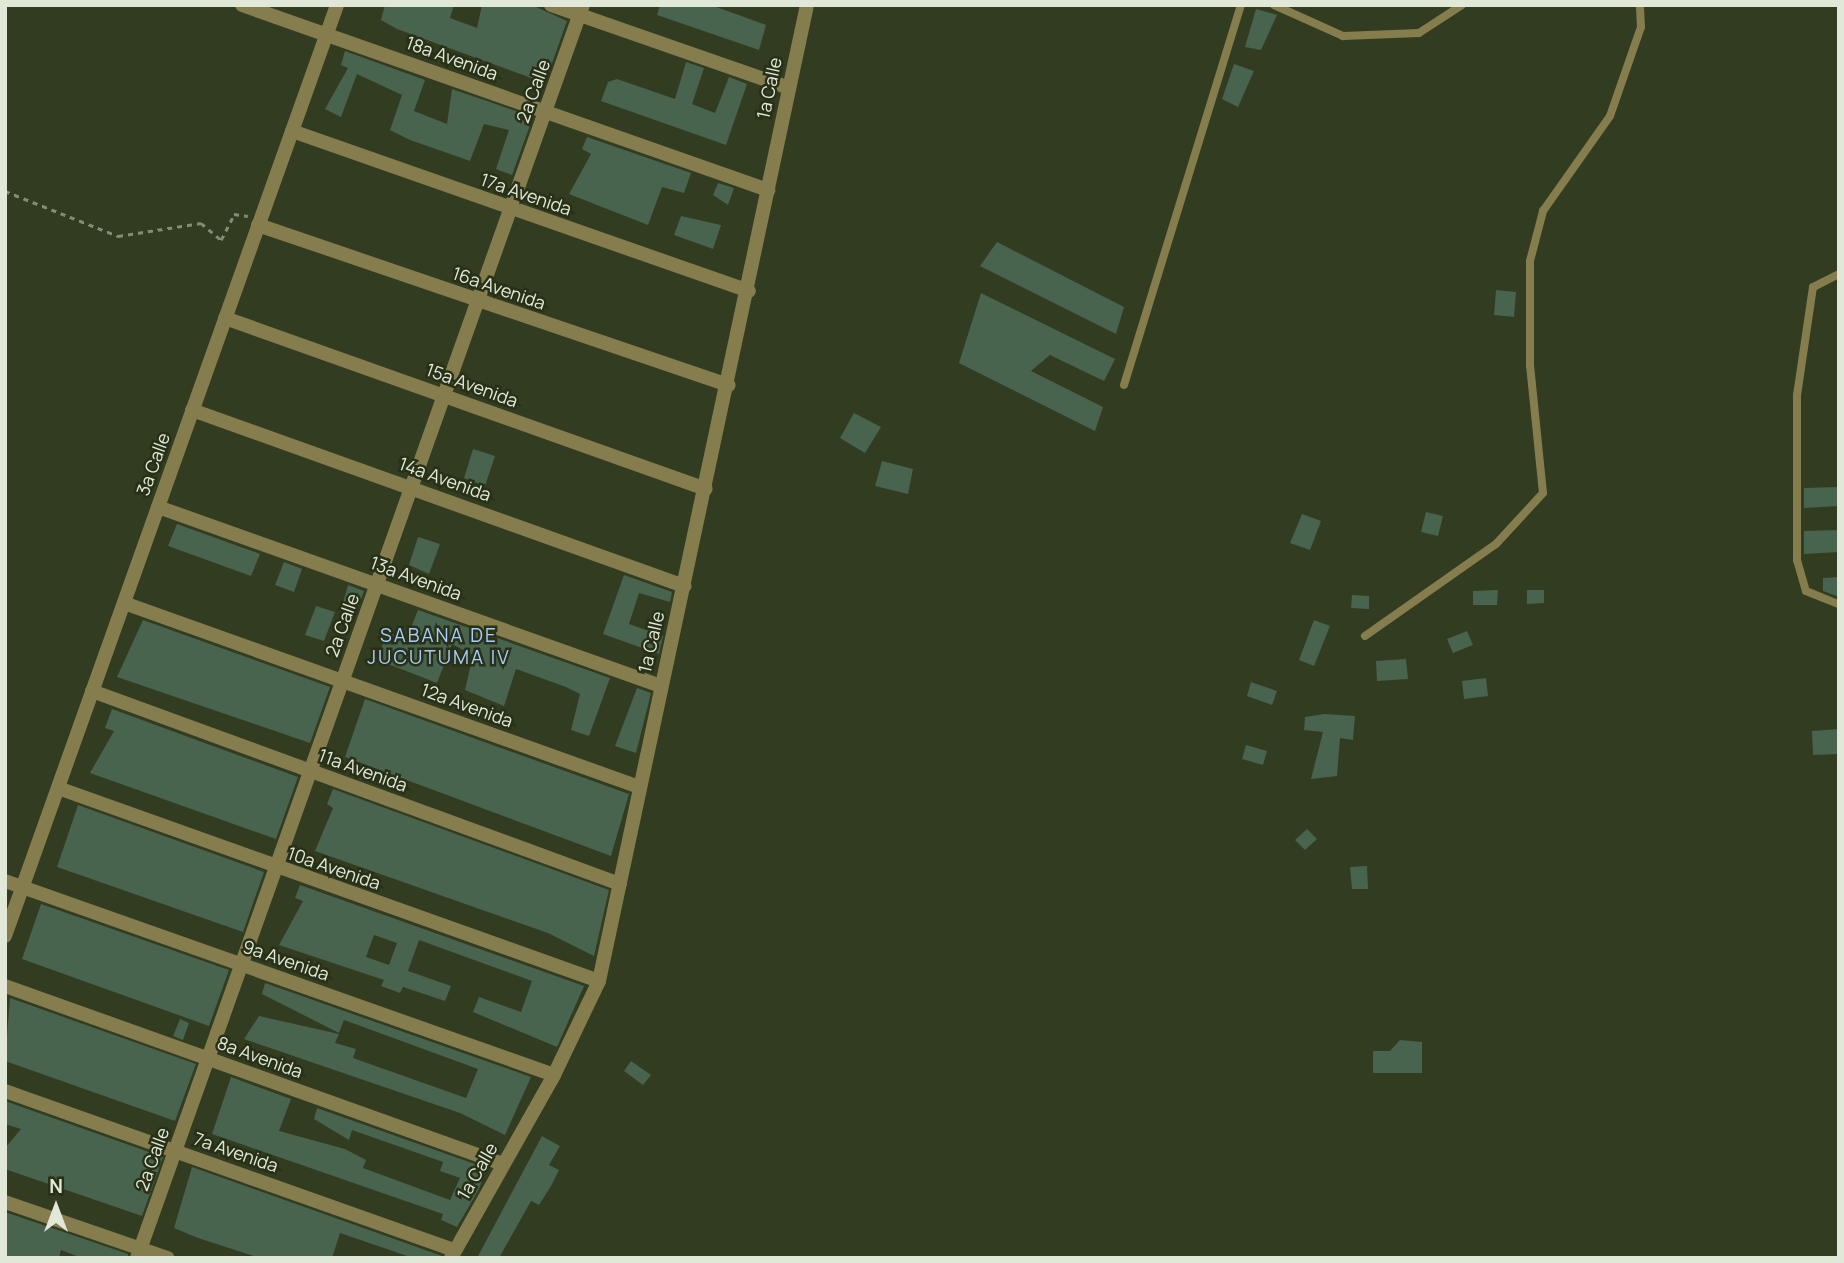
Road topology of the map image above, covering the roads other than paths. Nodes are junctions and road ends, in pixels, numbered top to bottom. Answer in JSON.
{"nodes":[{"id":1,"x":242,"y":5,"type":"edge"},
{"id":2,"x":337,"y":5,"type":"edge"},
{"id":3,"x":551,"y":5,"type":"edge"},
{"id":4,"x":807,"y":5,"type":"edge"},
{"id":5,"x":1241,"y":5,"type":"edge"},
{"id":6,"x":1274,"y":5,"type":"edge"},
{"id":7,"x":1462,"y":5,"type":"edge"},
{"id":8,"x":1640,"y":5,"type":"edge"},
{"id":9,"x":582,"y":10,"type":"edge"},
{"id":10,"x":327,"y":33,"type":"junction"},
{"id":11,"x":789,"y":88,"type":"junction"},
{"id":12,"x":545,"y":113,"type":"junction"},
{"id":13,"x":292,"y":131,"type":"junction"},
{"id":14,"x":768,"y":190,"type":"junction"},
{"id":15,"x":510,"y":210,"type":"junction"},
{"id":16,"x":258,"y":225,"type":"junction"},
{"id":17,"x":1839,"y":274,"type":"edge"},
{"id":18,"x":749,"y":291,"type":"junction"},
{"id":19,"x":478,"y":301,"type":"junction"},
{"id":20,"x":225,"y":318,"type":"junction"},
{"id":21,"x":729,"y":385,"type":"junction"},
{"id":22,"x":1125,"y":385,"type":"dead end"},
{"id":23,"x":444,"y":396,"type":"junction"},
{"id":24,"x":192,"y":410,"type":"junction"},
{"id":25,"x":412,"y":487,"type":"junction"},
{"id":26,"x":706,"y":489,"type":"junction"},
{"id":27,"x":158,"y":508,"type":"junction"},
{"id":28,"x":377,"y":584,"type":"junction"},
{"id":29,"x":684,"y":586,"type":"junction"},
{"id":30,"x":124,"y":603,"type":"junction"},
{"id":31,"x":1839,"y":604,"type":"edge"},
{"id":32,"x":1366,"y":636,"type":"dead end"},
{"id":33,"x":343,"y":681,"type":"junction"},
{"id":34,"x":661,"y":686,"type":"junction"},
{"id":35,"x":92,"y":691,"type":"junction"},
{"id":36,"x":311,"y":771,"type":"junction"},
{"id":37,"x":639,"y":787,"type":"junction"},
{"id":38,"x":58,"y":788,"type":"junction"},
{"id":39,"x":276,"y":868,"type":"junction"},
{"id":40,"x":5,"y":881,"type":"edge"},
{"id":41,"x":620,"y":884,"type":"junction"},
{"id":42,"x":22,"y":888,"type":"junction"},
{"id":43,"x":5,"y":936,"type":"edge"},
{"id":44,"x":242,"y":965,"type":"junction"},
{"id":45,"x":599,"y":981,"type":"junction"},
{"id":46,"x":5,"y":986,"type":"edge"},
{"id":47,"x":208,"y":1059,"type":"junction"},
{"id":48,"x":554,"y":1075,"type":"junction"},
{"id":49,"x":5,"y":1091,"type":"edge"},
{"id":50,"x":175,"y":1151,"type":"junction"},
{"id":51,"x":503,"y":1164,"type":"junction"},
{"id":52,"x":5,"y":1202,"type":"edge"},
{"id":53,"x":139,"y":1253,"type":"edge"},
{"id":54,"x":453,"y":1254,"type":"edge"},
{"id":55,"x":168,"y":1258,"type":"edge"}],
"edges":[{"from":1,"to":10,"type":"street","name":"18a Avenida"},
{"from":2,"to":10,"type":"street","name":"3a Calle"},
{"from":3,"to":9,"type":"street"},
{"from":4,"to":11,"type":"street","name":"1a Calle"},
{"from":5,"to":22,"type":"lane"},
{"from":6,"to":7,"type":"lane"},
{"from":8,"to":32,"type":"lane"},
{"from":9,"to":11,"type":"street"},
{"from":9,"to":12,"type":"street","name":"2a Calle"},
{"from":10,"to":12,"type":"street","name":"18a Avenida"},
{"from":10,"to":13,"type":"street","name":"3a Calle"},
{"from":11,"to":14,"type":"street","name":"1a Calle"},
{"from":12,"to":14,"type":"street","name":"18a Avenida"},
{"from":12,"to":15,"type":"street","name":"2a Calle"},
{"from":13,"to":15,"type":"street","name":"17a Avenida"},
{"from":13,"to":16,"type":"street","name":"3a Calle"},
{"from":14,"to":18,"type":"street","name":"1a Calle"},
{"from":15,"to":18,"type":"street","name":"17a Avenida"},
{"from":15,"to":19,"type":"street","name":"2a Calle"},
{"from":16,"to":19,"type":"street","name":"16a Avenida"},
{"from":16,"to":20,"type":"street","name":"3a Calle"},
{"from":17,"to":31,"type":"lane"},
{"from":18,"to":21,"type":"street","name":"1a Calle"},
{"from":19,"to":21,"type":"street","name":"16a Avenida"},
{"from":19,"to":23,"type":"street","name":"2a Calle"},
{"from":20,"to":23,"type":"street","name":"15a Avenida"},
{"from":20,"to":24,"type":"street","name":"3a Calle"},
{"from":21,"to":26,"type":"street","name":"1a Calle"},
{"from":23,"to":25,"type":"street","name":"2a Calle"},
{"from":23,"to":26,"type":"street","name":"15a Avenida"},
{"from":24,"to":25,"type":"street","name":"14a Avenida"},
{"from":24,"to":27,"type":"street","name":"3a Calle"},
{"from":25,"to":28,"type":"street","name":"2a Calle"},
{"from":25,"to":29,"type":"street","name":"14a Avenida"},
{"from":26,"to":29,"type":"street","name":"1a Calle"},
{"from":27,"to":28,"type":"street","name":"13a Avenida"},
{"from":27,"to":30,"type":"street","name":"3a Calle"},
{"from":28,"to":33,"type":"street","name":"2a Calle"},
{"from":28,"to":34,"type":"street","name":"13a Avenida"},
{"from":29,"to":34,"type":"street","name":"1a Calle"},
{"from":30,"to":33,"type":"street","name":"12a Avenida"},
{"from":30,"to":35,"type":"street","name":"3a Calle"},
{"from":33,"to":36,"type":"street","name":"2a Calle"},
{"from":33,"to":37,"type":"street","name":"12a Avenida"},
{"from":34,"to":37,"type":"street","name":"1a Calle"},
{"from":35,"to":36,"type":"street","name":"11a Avenida"},
{"from":35,"to":38,"type":"street","name":"3a Calle"},
{"from":36,"to":39,"type":"street","name":"2a Calle"},
{"from":36,"to":41,"type":"street","name":"11a Avenida"},
{"from":37,"to":41,"type":"street","name":"1a Calle"},
{"from":38,"to":39,"type":"street","name":"10a Avenida"},
{"from":38,"to":42,"type":"street","name":"3a Calle"},
{"from":39,"to":44,"type":"street","name":"2a Calle"},
{"from":39,"to":45,"type":"street","name":"10a Avenida"},
{"from":40,"to":42,"type":"street","name":"9a Avenida"},
{"from":41,"to":45,"type":"street","name":"1a Calle"},
{"from":42,"to":43,"type":"street","name":"3a Calle"},
{"from":42,"to":44,"type":"street","name":"9a Avenida"},
{"from":44,"to":47,"type":"street","name":"2a Calle"},
{"from":44,"to":48,"type":"street","name":"9a Avenida"},
{"from":45,"to":48,"type":"street","name":"1a Calle"},
{"from":46,"to":47,"type":"street","name":"8a Avenida"},
{"from":47,"to":50,"type":"street","name":"2a Calle"},
{"from":47,"to":51,"type":"street","name":"8a Avenida"},
{"from":48,"to":51,"type":"street","name":"1a Calle"},
{"from":49,"to":50,"type":"street","name":"7a Avenida"},
{"from":50,"to":53,"type":"street","name":"2a Calle"},
{"from":50,"to":54,"type":"street","name":"7a Avenida"},
{"from":51,"to":54,"type":"street","name":"1a Calle"},
{"from":52,"to":53,"type":"street"},
{"from":53,"to":55,"type":"street"}]}
